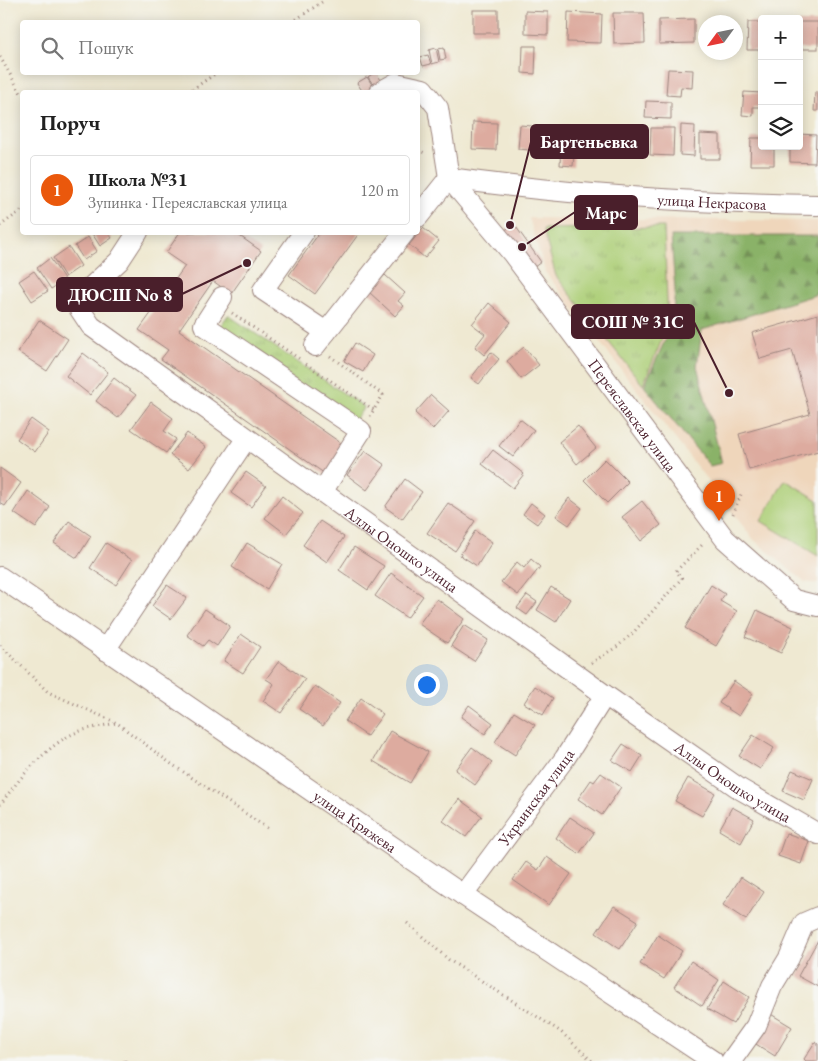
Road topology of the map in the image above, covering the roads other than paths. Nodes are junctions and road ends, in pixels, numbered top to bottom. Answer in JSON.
{"nodes":[{"id":1,"x":384,"y":90,"type":"edge"},
{"id":2,"x":449,"y":178,"type":"junction"},
{"id":3,"x":818,"y":205,"type":"edge"},
{"id":4,"x":420,"y":214,"type":"edge"},
{"id":5,"x":136,"y":235,"type":"edge"},
{"id":6,"x":302,"y":235,"type":"edge"},
{"id":7,"x":403,"y":235,"type":"edge"},
{"id":8,"x":220,"y":300,"type":"road end"},
{"id":9,"x":246,"y":439,"type":"junction"},
{"id":10,"x":322,"y":492,"type":"junction"},
{"id":11,"x":0,"y":577,"type":"edge"},
{"id":12,"x":818,"y":606,"type":"edge"},
{"id":13,"x":105,"y":650,"type":"junction"},
{"id":14,"x":605,"y":695,"type":"junction"},
{"id":15,"x":818,"y":834,"type":"edge"},
{"id":16,"x":463,"y":896,"type":"junction"},
{"id":17,"x":818,"y":918,"type":"edge"},
{"id":18,"x":713,"y":1061,"type":"edge"},
{"id":19,"x":731,"y":1061,"type":"edge"}],
"edges":[{"from":1,"to":2,"type":"street"},
{"from":2,"to":3,"type":"street","name":"улица Некрасова"},
{"from":2,"to":4,"type":"street"},
{"from":2,"to":12,"type":"street","name":"Переяславская улица"},
{"from":5,"to":9,"type":"street","name":"Аллы Оношко улица"},
{"from":6,"to":7,"type":"street"},
{"from":8,"to":10,"type":"street"},
{"from":9,"to":10,"type":"street","name":"Аллы Оношко улица"},
{"from":9,"to":13,"type":"street"},
{"from":10,"to":14,"type":"street","name":"Аллы Оношко улица"},
{"from":11,"to":13,"type":"street","name":"улица Кряжева"},
{"from":13,"to":16,"type":"street","name":"улица Кряжева"},
{"from":14,"to":15,"type":"street","name":"Аллы Оношко улица"},
{"from":14,"to":16,"type":"street","name":"Украинская улица"},
{"from":16,"to":18,"type":"street","name":"улица Кряжева"},
{"from":17,"to":19,"type":"street"}]}
